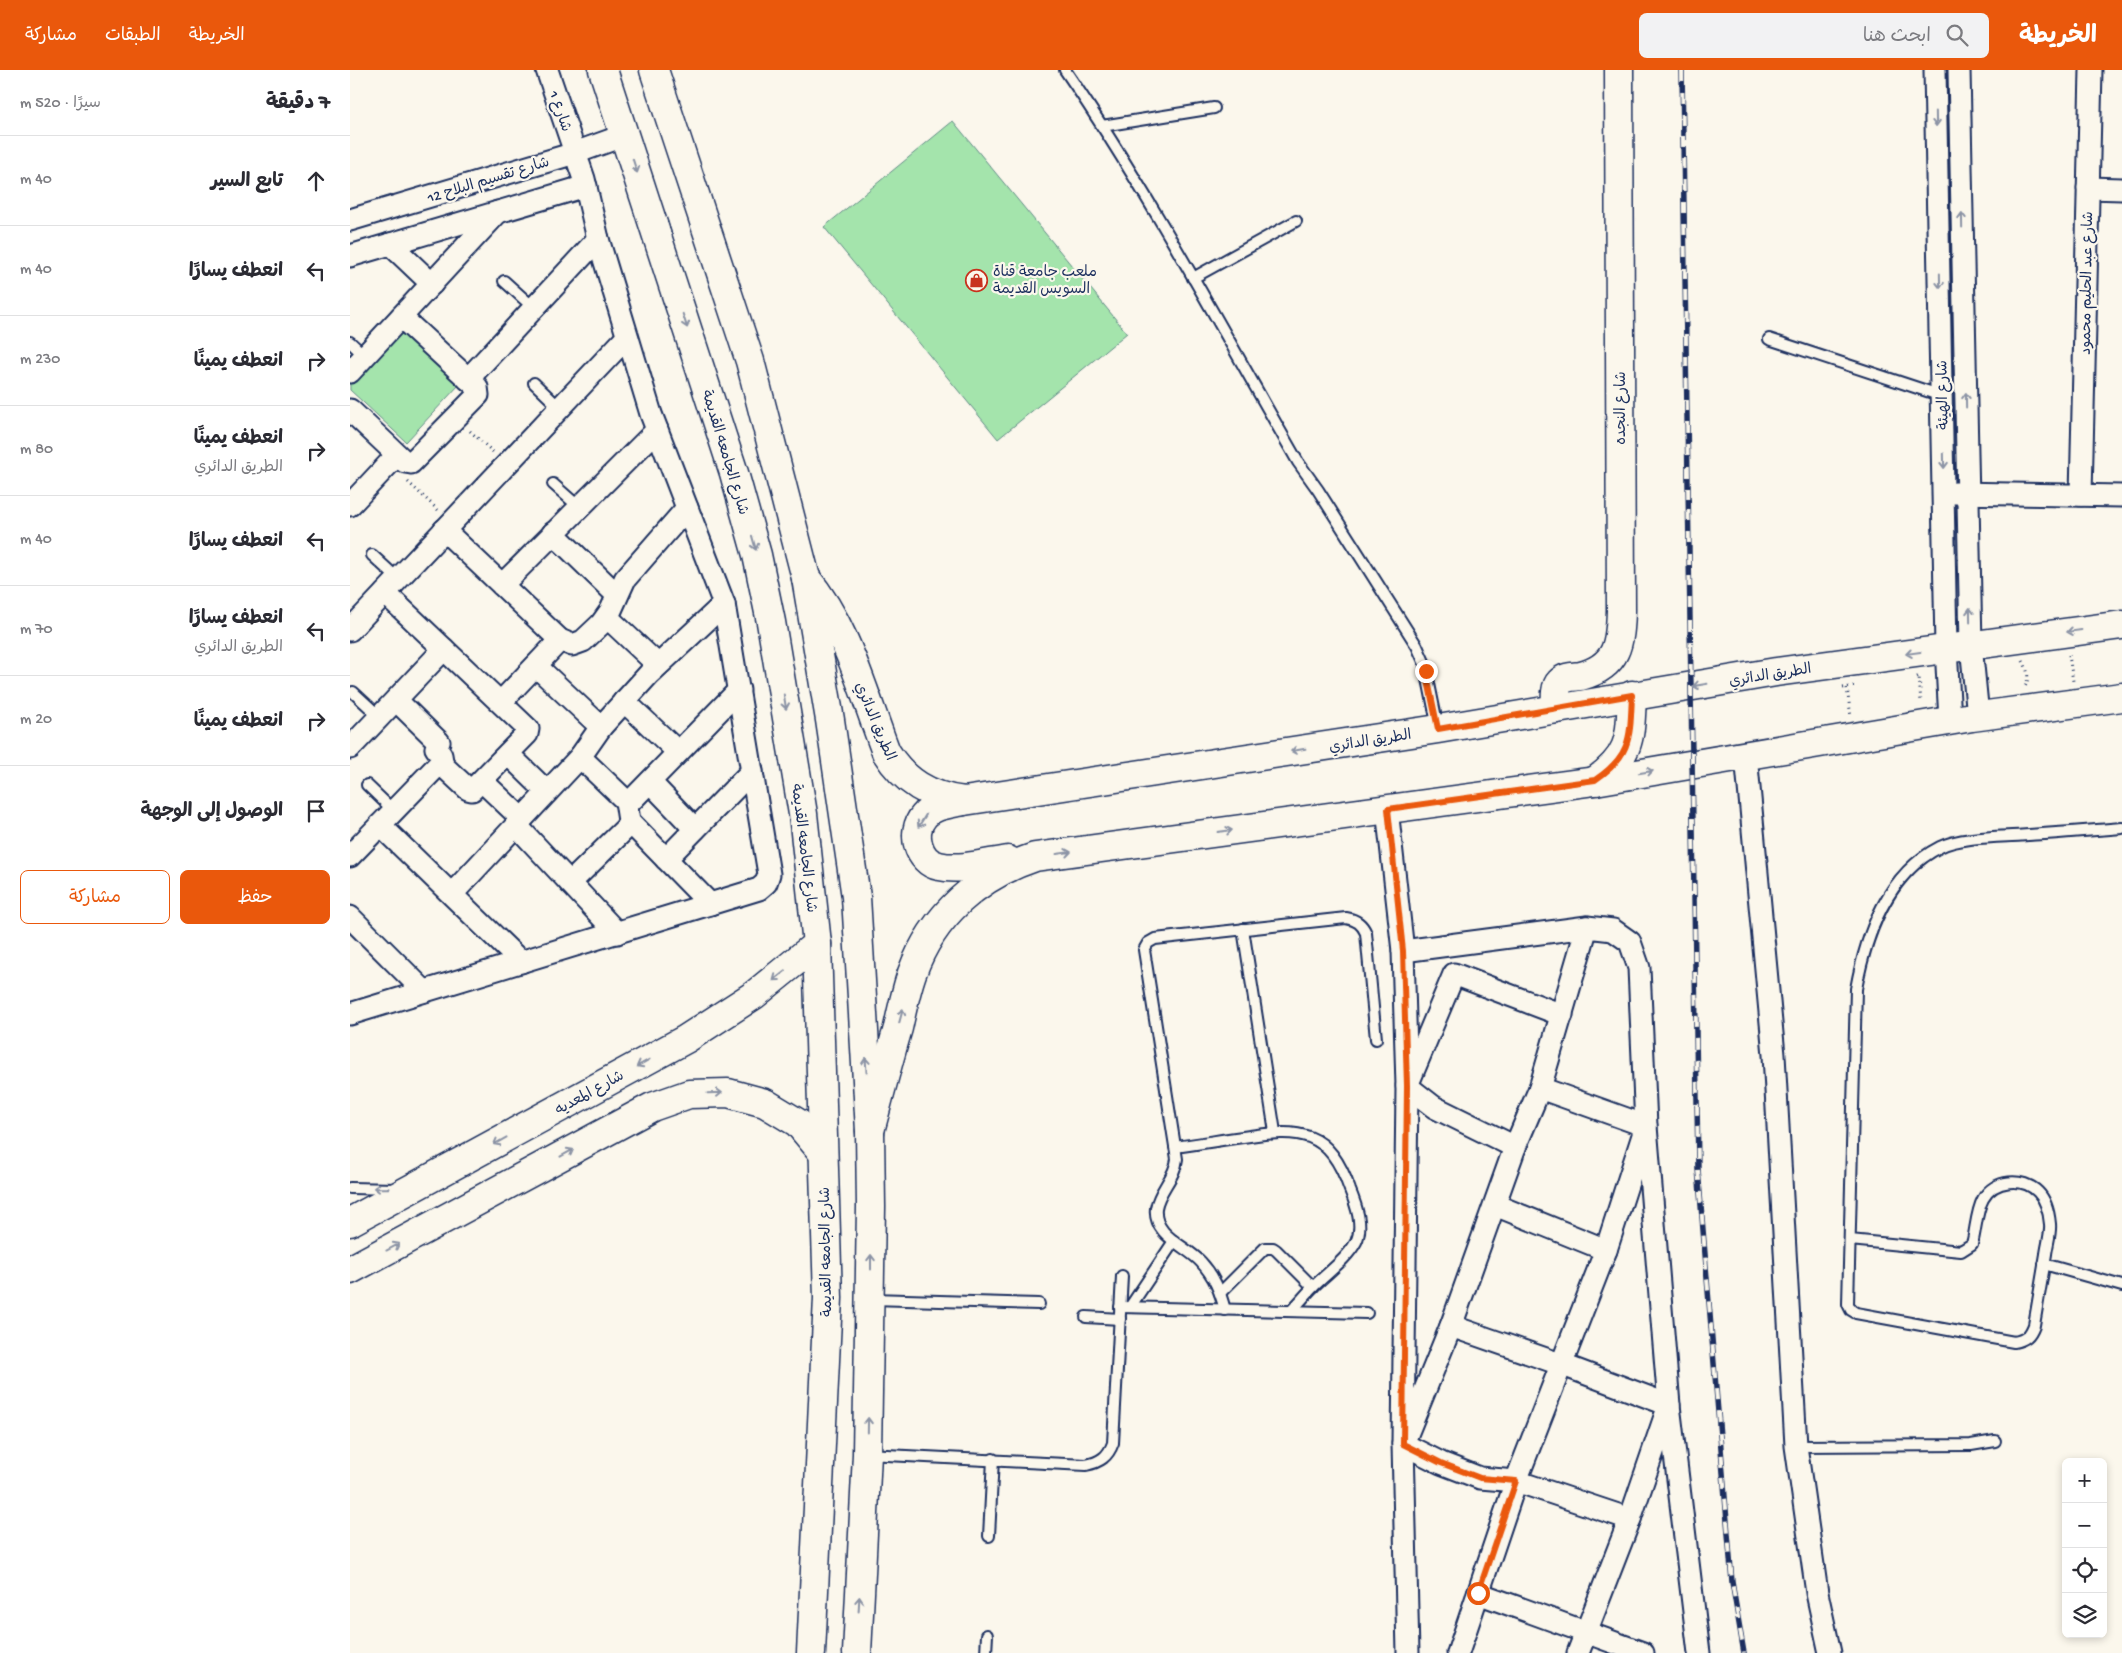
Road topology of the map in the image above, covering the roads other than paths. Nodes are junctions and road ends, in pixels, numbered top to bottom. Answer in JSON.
{"nodes":[{"id":1,"x":547,"y":70,"type":"edge"},
{"id":2,"x":604,"y":70,"type":"edge"},
{"id":3,"x":654,"y":70,"type":"edge"},
{"id":4,"x":1065,"y":70,"type":"edge"},
{"id":5,"x":1619,"y":70,"type":"edge"},
{"id":6,"x":1935,"y":70,"type":"edge"},
{"id":7,"x":1959,"y":70,"type":"edge"},
{"id":8,"x":2091,"y":70,"type":"edge"},
{"id":9,"x":1214,"y":108,"type":"dead end"},
{"id":10,"x":1102,"y":126,"type":"junction"},
{"id":11,"x":625,"y":135,"type":"junction"},
{"id":12,"x":575,"y":153,"type":"junction"},
{"id":13,"x":586,"y":186,"type":"junction"},
{"id":14,"x":2088,"y":188,"type":"junction"},
{"id":15,"x":2122,"y":190,"type":"edge"},
{"id":16,"x":499,"y":212,"type":"junction"},
{"id":17,"x":350,"y":220,"type":"edge"},
{"id":18,"x":1296,"y":220,"type":"dead end"},
{"id":19,"x":598,"y":239,"type":"junction"},
{"id":20,"x":390,"y":244,"type":"junction"},
{"id":21,"x":350,"y":256,"type":"edge"},
{"id":22,"x":1193,"y":278,"type":"junction"},
{"id":23,"x":504,"y":280,"type":"dead end"},
{"id":24,"x":432,"y":284,"type":"junction"},
{"id":25,"x":534,"y":308,"type":"junction"},
{"id":26,"x":401,"y":317,"type":"junction"},
{"id":27,"x":627,"y":337,"type":"junction"},
{"id":28,"x":1769,"y":339,"type":"dead end"},
{"id":29,"x":358,"y":349,"type":"edge"},
{"id":30,"x":350,"y":372,"type":"edge"},
{"id":31,"x":468,"y":379,"type":"junction"},
{"id":32,"x":534,"y":383,"type":"dead end"},
{"id":33,"x":1942,"y":396,"type":"junction"},
{"id":34,"x":560,"y":408,"type":"junction"},
{"id":35,"x":350,"y":410,"type":"edge"},
{"id":36,"x":657,"y":430,"type":"junction"},
{"id":37,"x":393,"y":459,"type":"junction"},
{"id":38,"x":553,"y":484,"type":"dead end"},
{"id":39,"x":1945,"y":493,"type":"junction"},
{"id":40,"x":1968,"y":494,"type":"junction"},
{"id":41,"x":2081,"y":495,"type":"junction"},
{"id":42,"x":2122,"y":496,"type":"edge"},
{"id":43,"x":350,"y":505,"type":"edge"},
{"id":44,"x":579,"y":507,"type":"junction"},
{"id":45,"x":687,"y":508,"type":"junction"},
{"id":46,"x":448,"y":526,"type":"junction"},
{"id":47,"x":554,"y":532,"type":"junction"},
{"id":48,"x":372,"y":555,"type":"dead end"},
{"id":49,"x":806,"y":578,"type":"junction"},
{"id":50,"x":502,"y":585,"type":"junction"},
{"id":51,"x":391,"y":586,"type":"junction"},
{"id":52,"x":617,"y":595,"type":"junction"},
{"id":53,"x":724,"y":604,"type":"junction"},
{"id":54,"x":607,"y":617,"type":"junction"},
{"id":55,"x":2122,"y":625,"type":"edge"},
{"id":56,"x":350,"y":630,"type":"edge"},
{"id":57,"x":560,"y":640,"type":"junction"},
{"id":58,"x":1959,"y":647,"type":"junction"},
{"id":59,"x":444,"y":649,"type":"junction"},
{"id":60,"x":658,"y":665,"type":"junction"},
{"id":61,"x":536,"y":666,"type":"junction"},
{"id":62,"x":739,"y":690,"type":"junction"},
{"id":63,"x":353,"y":692,"type":"dead end"},
{"id":64,"x":1632,"y":695,"type":"junction"},
{"id":65,"x":2122,"y":697,"type":"edge"},
{"id":66,"x":396,"y":700,"type":"junction"},
{"id":67,"x":624,"y":701,"type":"junction"},
{"id":68,"x":501,"y":702,"type":"junction"},
{"id":69,"x":1556,"y":708,"type":"junction"},
{"id":70,"x":1978,"y":716,"type":"junction"},
{"id":71,"x":380,"y":717,"type":"junction"},
{"id":72,"x":1950,"y":720,"type":"junction"},
{"id":73,"x":601,"y":727,"type":"junction"},
{"id":74,"x":1438,"y":729,"type":"junction"},
{"id":75,"x":350,"y":748,"type":"edge"},
{"id":76,"x":678,"y":752,"type":"junction"},
{"id":77,"x":508,"y":754,"type":"junction"},
{"id":78,"x":1746,"y":755,"type":"junction"},
{"id":79,"x":580,"y":757,"type":"junction"},
{"id":80,"x":440,"y":763,"type":"junction"},
{"id":81,"x":752,"y":771,"type":"junction"},
{"id":82,"x":1595,"y":780,"type":"junction"},
{"id":83,"x":482,"y":781,"type":"junction"},
{"id":84,"x":650,"y":782,"type":"junction"},
{"id":85,"x":367,"y":785,"type":"dead end"},
{"id":86,"x":547,"y":792,"type":"junction"},
{"id":87,"x":964,"y":801,"type":"junction"},
{"id":88,"x":1388,"y":809,"type":"junction"},
{"id":89,"x":628,"y":813,"type":"junction"},
{"id":90,"x":387,"y":818,"type":"junction"},
{"id":91,"x":519,"y":822,"type":"junction"},
{"id":92,"x":695,"y":828,"type":"junction"},
{"id":93,"x":2122,"y":828,"type":"edge"},
{"id":94,"x":350,"y":856,"type":"edge"},
{"id":95,"x":1035,"y":857,"type":"junction"},
{"id":96,"x":666,"y":859,"type":"junction"},
{"id":97,"x":570,"y":882,"type":"junction"},
{"id":98,"x":452,"y":894,"type":"junction"},
{"id":99,"x":710,"y":904,"type":"junction"},
{"id":100,"x":350,"y":917,"type":"edge"},
{"id":101,"x":1587,"y":927,"type":"junction"},
{"id":102,"x":1243,"y":929,"type":"junction"},
{"id":103,"x":617,"y":933,"type":"junction"},
{"id":104,"x":817,"y":944,"type":"junction"},
{"id":105,"x":1450,"y":945,"type":"junction"},
{"id":106,"x":1403,"y":951,"type":"junction"},
{"id":107,"x":521,"y":962,"type":"junction"},
{"id":108,"x":1454,"y":974,"type":"junction"},
{"id":109,"x":424,"y":991,"type":"junction"},
{"id":110,"x":350,"y":1014,"type":"edge"},
{"id":111,"x":1562,"y":1015,"type":"junction"},
{"id":112,"x":1376,"y":1039,"type":"dead end"},
{"id":113,"x":1407,"y":1086,"type":"junction"},
{"id":114,"x":1540,"y":1088,"type":"junction"},
{"id":115,"x":1646,"y":1126,"type":"junction"},
{"id":116,"x":870,"y":1131,"type":"junction"},
{"id":117,"x":1275,"y":1132,"type":"junction"},
{"id":118,"x":1515,"y":1147,"type":"junction"},
{"id":119,"x":1175,"y":1148,"type":"junction"},
{"id":120,"x":823,"y":1152,"type":"junction"},
{"id":121,"x":458,"y":1164,"type":"junction"},
{"id":122,"x":351,"y":1188,"type":"edge"},
{"id":123,"x":412,"y":1189,"type":"junction"},
{"id":124,"x":476,"y":1202,"type":"junction"},
{"id":125,"x":1494,"y":1206,"type":"junction"},
{"id":126,"x":350,"y":1222,"type":"edge"},
{"id":127,"x":1850,"y":1240,"type":"junction"},
{"id":128,"x":1174,"y":1241,"type":"junction"},
{"id":129,"x":1606,"y":1250,"type":"junction"},
{"id":130,"x":2044,"y":1264,"type":"junction"},
{"id":131,"x":350,"y":1270,"type":"edge"},
{"id":132,"x":1122,"y":1276,"type":"dead end"},
{"id":133,"x":2122,"y":1286,"type":"edge"},
{"id":134,"x":1312,"y":1287,"type":"junction"},
{"id":135,"x":1220,"y":1293,"type":"junction"},
{"id":136,"x":871,"y":1299,"type":"junction"},
{"id":137,"x":1039,"y":1304,"type":"dead end"},
{"id":138,"x":1125,"y":1307,"type":"junction"},
{"id":139,"x":1225,"y":1310,"type":"junction"},
{"id":140,"x":1291,"y":1311,"type":"junction"},
{"id":141,"x":1367,"y":1313,"type":"dead end"},
{"id":142,"x":1086,"y":1317,"type":"dead end"},
{"id":143,"x":1120,"y":1319,"type":"junction"},
{"id":144,"x":1451,"y":1326,"type":"junction"},
{"id":145,"x":1563,"y":1365,"type":"junction"},
{"id":146,"x":1669,"y":1405,"type":"junction"},
{"id":147,"x":1995,"y":1440,"type":"dead end"},
{"id":148,"x":1403,"y":1444,"type":"junction"},
{"id":149,"x":1796,"y":1446,"type":"junction"},
{"id":150,"x":867,"y":1454,"type":"junction"},
{"id":151,"x":993,"y":1460,"type":"junction"},
{"id":152,"x":1516,"y":1481,"type":"junction"},
{"id":153,"x":1630,"y":1519,"type":"junction"},
{"id":154,"x":989,"y":1536,"type":"dead end"},
{"id":155,"x":1478,"y":1593,"type":"junction"},
{"id":156,"x":1586,"y":1633,"type":"junction"},
{"id":157,"x":987,"y":1635,"type":"dead end"},
{"id":158,"x":811,"y":1653,"type":"edge"},
{"id":159,"x":857,"y":1653,"type":"edge"},
{"id":160,"x":986,"y":1653,"type":"edge"},
{"id":161,"x":1408,"y":1653,"type":"edge"},
{"id":162,"x":1458,"y":1653,"type":"edge"},
{"id":163,"x":1578,"y":1653,"type":"edge"},
{"id":164,"x":1643,"y":1653,"type":"edge"},
{"id":165,"x":1699,"y":1653,"type":"edge"},
{"id":166,"x":1830,"y":1653,"type":"edge"}],
"edges":[{"from":1,"to":12,"type":"street","name":"شارع 1"},
{"from":2,"to":11,"type":"main road","name":"شارع الجامعه القديمة"},
{"from":3,"to":49,"type":"main road"},
{"from":4,"to":10,"type":"lane"},
{"from":5,"to":69,"type":"main road","name":"شارع النجده"},
{"from":6,"to":33,"type":"street","name":"شارع الهيئة","one_way":true},
{"from":40,"to":7,"type":"street","name":"شارع الهيئة","one_way":true},
{"from":8,"to":14,"type":"street","name":"شارع عبد الحليم محمود"},
{"from":9,"to":10,"type":"lane"},
{"from":10,"to":22,"type":"lane"},
{"from":11,"to":12,"type":"street","name":"شارع تقسيم البلاح 12"},
{"from":11,"to":104,"type":"main road","name":"شارع الجامعه القديمة","one_way":true},
{"from":12,"to":13,"type":"street","name":"شارع 1"},
{"from":12,"to":17,"type":"street","name":"شارع تقسيم البلاح 12"},
{"from":13,"to":16,"type":"street"},
{"from":13,"to":19,"type":"street","name":"شارع 1"},
{"from":14,"to":15,"type":"street"},
{"from":14,"to":41,"type":"street","name":"شارع عبد الحليم محمود"},
{"from":16,"to":20,"type":"street"},
{"from":16,"to":24,"type":"street"},
{"from":18,"to":22,"type":"lane"},
{"from":19,"to":25,"type":"street"},
{"from":19,"to":27,"type":"street","name":"شارع 1"},
{"from":20,"to":21,"type":"street"},
{"from":20,"to":24,"type":"street"},
{"from":22,"to":74,"type":"lane"},
{"from":23,"to":25,"type":"lane"},
{"from":24,"to":26,"type":"street"},
{"from":25,"to":31,"type":"street"},
{"from":26,"to":29,"type":"street"},
{"from":26,"to":31,"type":"street"},
{"from":27,"to":34,"type":"street"},
{"from":27,"to":36,"type":"street","name":"شارع 1"},
{"from":28,"to":33,"type":"lane"},
{"from":29,"to":30,"type":"street"},
{"from":31,"to":37,"type":"street"},
{"from":32,"to":34,"type":"lane"},
{"from":33,"to":39,"type":"street","name":"شارع الهيئة","one_way":true},
{"from":34,"to":46,"type":"street"},
{"from":35,"to":37,"type":"street"},
{"from":36,"to":44,"type":"street"},
{"from":36,"to":45,"type":"street","name":"شارع 1"},
{"from":37,"to":43,"type":"street"},
{"from":38,"to":44,"type":"lane"},
{"from":39,"to":40,"type":"street"},
{"from":39,"to":58,"type":"street","name":"شارع الهيئة"},
{"from":40,"to":41,"type":"street"},
{"from":58,"to":40,"type":"street","name":"شارع الهيئة","one_way":true},
{"from":41,"to":42,"type":"street"},
{"from":44,"to":47,"type":"street"},
{"from":45,"to":52,"type":"street"},
{"from":45,"to":53,"type":"street","name":"شارع 1"},
{"from":46,"to":50,"type":"street"},
{"from":46,"to":51,"type":"street"},
{"from":47,"to":50,"type":"street"},
{"from":47,"to":52,"type":"street"},
{"from":48,"to":51,"type":"lane"},
{"from":49,"to":87,"type":"main road","name":"الطريق الدائري"},
{"from":116,"to":49,"type":"main road","one_way":true},
{"from":50,"to":57,"type":"street"},
{"from":51,"to":56,"type":"street"},
{"from":51,"to":59,"type":"street"},
{"from":52,"to":54,"type":"street"},
{"from":53,"to":60,"type":"street"},
{"from":53,"to":62,"type":"street","name":"شارع 1"},
{"from":54,"to":57,"type":"street"},
{"from":54,"to":60,"type":"street"},
{"from":55,"to":58,"type":"main road","name":"الطريق الدائري","one_way":true},
{"from":57,"to":61,"type":"street"},
{"from":58,"to":64,"type":"main road","name":"الطريق الدائري","one_way":true},
{"from":58,"to":70,"type":"street","name":"شارع الهيئة"},
{"from":58,"to":72,"type":"street","name":"شارع الهيئة"},
{"from":59,"to":66,"type":"street"},
{"from":59,"to":68,"type":"street"},
{"from":60,"to":67,"type":"street"},
{"from":61,"to":68,"type":"street"},
{"from":61,"to":73,"type":"street"},
{"from":62,"to":76,"type":"street"},
{"from":62,"to":81,"type":"street","name":"شارع 1"},
{"from":63,"to":71,"type":"lane"},
{"from":64,"to":69,"type":"main road","name":"الطريق الدائري"},
{"from":64,"to":82,"type":"main road"},
{"from":65,"to":70,"type":"main road"},
{"from":66,"to":71,"type":"street"},
{"from":66,"to":80,"type":"street"},
{"from":67,"to":73,"type":"street"},
{"from":67,"to":76,"type":"street"},
{"from":68,"to":77,"type":"street"},
{"from":69,"to":74,"type":"main road","name":"الطريق الدائري"},
{"from":70,"to":72,"type":"main road"},
{"from":71,"to":75,"type":"street"},
{"from":72,"to":78,"type":"main road"},
{"from":73,"to":79,"type":"street"},
{"from":74,"to":87,"type":"main road","name":"الطريق الدائري","one_way":true},
{"from":76,"to":84,"type":"street"},
{"from":77,"to":83,"type":"street"},
{"from":77,"to":86,"type":"street"},
{"from":82,"to":78,"type":"main road","one_way":true},
{"from":78,"to":149,"type":"street"},
{"from":79,"to":86,"type":"street"},
{"from":79,"to":89,"type":"street"},
{"from":80,"to":83,"type":"street"},
{"from":80,"to":90,"type":"street"},
{"from":81,"to":92,"type":"street"},
{"from":81,"to":99,"type":"street","name":"شارع 1"},
{"from":82,"to":88,"type":"main road"},
{"from":83,"to":91,"type":"street"},
{"from":84,"to":89,"type":"street"},
{"from":84,"to":92,"type":"street"},
{"from":85,"to":90,"type":"lane"},
{"from":86,"to":91,"type":"street"},
{"from":87,"to":95,"type":"main road","one_way":true},
{"from":95,"to":88,"type":"main road","one_way":true},
{"from":88,"to":106,"type":"street"},
{"from":89,"to":96,"type":"street"},
{"from":89,"to":97,"type":"street"},
{"from":90,"to":94,"type":"street"},
{"from":90,"to":98,"type":"street"},
{"from":91,"to":97,"type":"street"},
{"from":91,"to":98,"type":"street"},
{"from":92,"to":96,"type":"street"},
{"from":93,"to":127,"type":"lane"},
{"from":116,"to":95,"type":"main road","one_way":true},
{"from":96,"to":99,"type":"street"},
{"from":97,"to":103,"type":"street"},
{"from":98,"to":107,"type":"street"},
{"from":99,"to":103,"type":"street"},
{"from":100,"to":109,"type":"street"},
{"from":101,"to":105,"type":"street"},
{"from":101,"to":111,"type":"street"},
{"from":101,"to":115,"type":"street"},
{"from":102,"to":112,"type":"lane"},
{"from":102,"to":117,"type":"lane"},
{"from":102,"to":119,"type":"lane"},
{"from":103,"to":107,"type":"street"},
{"from":104,"to":120,"type":"main road","name":"شارع الجامعه القديمة"},
{"from":104,"to":121,"type":"main road","name":"شارع المعديه","one_way":true},
{"from":105,"to":106,"type":"street"},
{"from":105,"to":108,"type":"street"},
{"from":106,"to":113,"type":"street"},
{"from":107,"to":109,"type":"street"},
{"from":108,"to":111,"type":"street"},
{"from":108,"to":113,"type":"street"},
{"from":109,"to":110,"type":"street"},
{"from":111,"to":114,"type":"street"},
{"from":113,"to":118,"type":"street"},
{"from":113,"to":148,"type":"street"},
{"from":114,"to":115,"type":"street"},
{"from":114,"to":118,"type":"street"},
{"from":115,"to":129,"type":"street"},
{"from":115,"to":146,"type":"street"},
{"from":136,"to":116,"type":"main road","one_way":true},
{"from":117,"to":119,"type":"lane"},
{"from":117,"to":134,"type":"lane"},
{"from":118,"to":125,"type":"street"},
{"from":119,"to":128,"type":"lane"},
{"from":124,"to":120,"type":"main road","one_way":true},
{"from":120,"to":158,"type":"main road","name":"شارع الجامعه القديمة"},
{"from":121,"to":123,"type":"main road","name":"شارع المعديه"},
{"from":121,"to":124,"type":"main road"},
{"from":123,"to":122,"type":"lane","one_way":true},
{"from":123,"to":126,"type":"main road","name":"شارع المعديه"},
{"from":131,"to":124,"type":"main road","one_way":true},
{"from":125,"to":129,"type":"street"},
{"from":125,"to":144,"type":"street"},
{"from":127,"to":130,"type":"lane"},
{"from":127,"to":130,"type":"lane"},
{"from":128,"to":135,"type":"lane"},
{"from":128,"to":138,"type":"lane"},
{"from":129,"to":145,"type":"street"},
{"from":130,"to":133,"type":"lane"},
{"from":132,"to":138,"type":"lane"},
{"from":134,"to":135,"type":"lane"},
{"from":134,"to":140,"type":"lane"},
{"from":135,"to":139,"type":"lane"},
{"from":136,"to":137,"type":"lane"},
{"from":150,"to":136,"type":"main road","one_way":true},
{"from":138,"to":139,"type":"lane"},
{"from":138,"to":143,"type":"lane"},
{"from":139,"to":140,"type":"lane"},
{"from":140,"to":141,"type":"lane"},
{"from":142,"to":143,"type":"lane"},
{"from":143,"to":151,"type":"lane"},
{"from":144,"to":145,"type":"street"},
{"from":144,"to":148,"type":"street"},
{"from":145,"to":146,"type":"street"},
{"from":145,"to":152,"type":"street"},
{"from":146,"to":153,"type":"street"},
{"from":146,"to":165,"type":"street"},
{"from":147,"to":149,"type":"lane"},
{"from":148,"to":152,"type":"street"},
{"from":148,"to":161,"type":"street"},
{"from":149,"to":166,"type":"street"},
{"from":150,"to":151,"type":"lane"},
{"from":159,"to":150,"type":"main road","one_way":true},
{"from":151,"to":154,"type":"lane"},
{"from":152,"to":153,"type":"street"},
{"from":152,"to":155,"type":"street"},
{"from":153,"to":156,"type":"street"},
{"from":155,"to":156,"type":"street"},
{"from":155,"to":162,"type":"street"},
{"from":156,"to":163,"type":"street"},
{"from":156,"to":164,"type":"street"},
{"from":157,"to":160,"type":"lane"}]}
